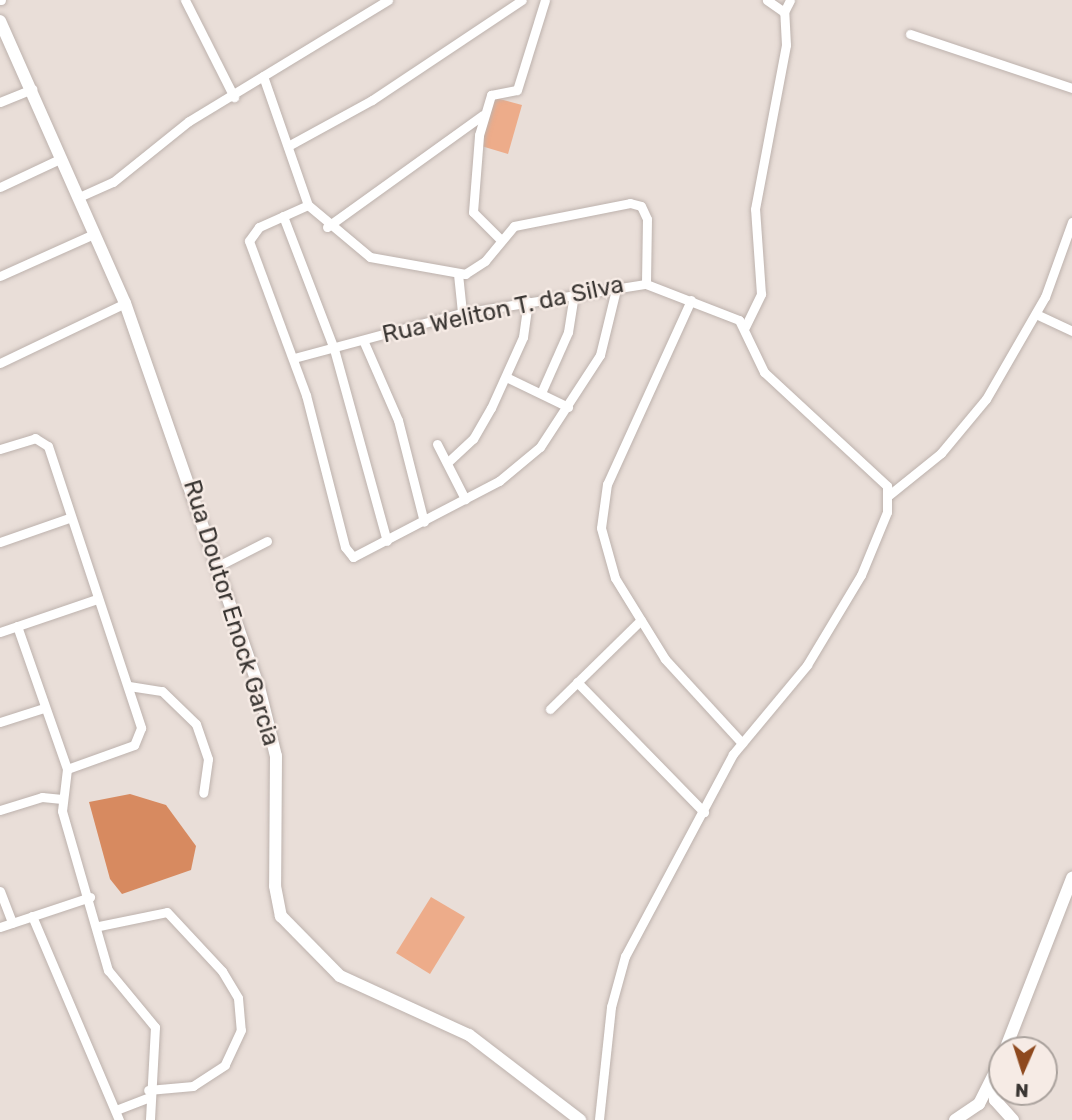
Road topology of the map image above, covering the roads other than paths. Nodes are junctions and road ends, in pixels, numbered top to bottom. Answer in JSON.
{"nodes":[{"id":1,"x":185,"y":0,"type":"edge"},
{"id":2,"x":388,"y":0,"type":"edge"},
{"id":3,"x":522,"y":0,"type":"edge"},
{"id":4,"x":545,"y":0,"type":"edge"},
{"id":5,"x":767,"y":0,"type":"edge"},
{"id":6,"x":790,"y":0,"type":"edge"},
{"id":7,"x":784,"y":12,"type":"junction"},
{"id":8,"x":0,"y":21,"type":"edge"},
{"id":9,"x":910,"y":34,"type":"dead end"},
{"id":10,"x":263,"y":76,"type":"junction"},
{"id":11,"x":1072,"y":88,"type":"edge"},
{"id":12,"x":32,"y":89,"type":"junction"},
{"id":13,"x":234,"y":97,"type":"junction"},
{"id":14,"x":0,"y":102,"type":"edge"},
{"id":15,"x":483,"y":115,"type":"junction"},
{"id":16,"x":288,"y":146,"type":"junction"},
{"id":17,"x":62,"y":158,"type":"junction"},
{"id":18,"x":0,"y":187,"type":"edge"},
{"id":19,"x":79,"y":197,"type":"junction"},
{"id":20,"x":308,"y":205,"type":"junction"},
{"id":21,"x":283,"y":216,"type":"junction"},
{"id":22,"x":1072,"y":222,"type":"edge"},
{"id":23,"x":327,"y":227,"type":"junction"},
{"id":24,"x":94,"y":234,"type":"junction"},
{"id":25,"x":500,"y":239,"type":"junction"},
{"id":26,"x":458,"y":274,"type":"junction"},
{"id":27,"x":0,"y":276,"type":"edge"},
{"id":28,"x":646,"y":284,"type":"junction"},
{"id":29,"x":617,"y":285,"type":"junction"},
{"id":30,"x":573,"y":293,"type":"junction"},
{"id":31,"x":691,"y":300,"type":"junction"},
{"id":32,"x":528,"y":301,"type":"junction"},
{"id":33,"x":125,"y":303,"type":"junction"},
{"id":34,"x":461,"y":313,"type":"junction"},
{"id":35,"x":1036,"y":314,"type":"junction"},
{"id":36,"x":745,"y":327,"type":"junction"},
{"id":37,"x":1072,"y":331,"type":"edge"},
{"id":38,"x":363,"y":340,"type":"junction"},
{"id":39,"x":334,"y":349,"type":"junction"},
{"id":40,"x":294,"y":358,"type":"junction"},
{"id":41,"x":0,"y":363,"type":"edge"},
{"id":42,"x":506,"y":377,"type":"junction"},
{"id":43,"x":541,"y":393,"type":"junction"},
{"id":44,"x":568,"y":407,"type":"junction"},
{"id":45,"x":437,"y":444,"type":"dead end"},
{"id":46,"x":0,"y":449,"type":"edge"},
{"id":47,"x":449,"y":461,"type":"junction"},
{"id":48,"x":889,"y":495,"type":"junction"},
{"id":49,"x":465,"y":499,"type":"junction"},
{"id":50,"x":69,"y":518,"type":"junction"},
{"id":51,"x":424,"y":522,"type":"junction"},
{"id":52,"x":267,"y":541,"type":"dead end"},
{"id":53,"x":387,"y":541,"type":"junction"},
{"id":54,"x":0,"y":542,"type":"edge"},
{"id":55,"x":218,"y":566,"type":"junction"},
{"id":56,"x":97,"y":599,"type":"junction"},
{"id":57,"x":641,"y":620,"type":"junction"},
{"id":58,"x":18,"y":626,"type":"junction"},
{"id":59,"x":0,"y":632,"type":"edge"},
{"id":60,"x":576,"y":682,"type":"junction"},
{"id":61,"x":129,"y":686,"type":"junction"},
{"id":62,"x":44,"y":708,"type":"junction"},
{"id":63,"x":550,"y":709,"type":"dead end"},
{"id":64,"x":0,"y":722,"type":"edge"},
{"id":65,"x":742,"y":743,"type":"junction"},
{"id":66,"x":67,"y":769,"type":"junction"},
{"id":67,"x":203,"y":793,"type":"dead end"},
{"id":68,"x":62,"y":799,"type":"junction"},
{"id":69,"x":0,"y":810,"type":"edge"},
{"id":70,"x":704,"y":812,"type":"junction"},
{"id":71,"x":1072,"y":878,"type":"edge"},
{"id":72,"x":0,"y":891,"type":"edge"},
{"id":73,"x":90,"y":897,"type":"junction"},
{"id":74,"x":32,"y":916,"type":"junction"},
{"id":75,"x":12,"y":923,"type":"junction"},
{"id":76,"x":99,"y":926,"type":"junction"},
{"id":77,"x":0,"y":927,"type":"edge"},
{"id":78,"x":1010,"y":1036,"type":"edge"},
{"id":79,"x":988,"y":1086,"type":"edge"},
{"id":80,"x":148,"y":1094,"type":"junction"},
{"id":81,"x":1000,"y":1106,"type":"edge"},
{"id":82,"x":118,"y":1115,"type":"edge"},
{"id":83,"x":150,"y":1120,"type":"edge"},
{"id":84,"x":578,"y":1120,"type":"edge"},
{"id":85,"x":599,"y":1120,"type":"edge"},
{"id":86,"x":955,"y":1120,"type":"edge"},
{"id":87,"x":1013,"y":1120,"type":"edge"}],
"edges":[{"from":1,"to":13,"type":"street"},
{"from":2,"to":10,"type":"street"},
{"from":3,"to":16,"type":"street"},
{"from":4,"to":15,"type":"street"},
{"from":5,"to":7,"type":"street"},
{"from":6,"to":7,"type":"street"},
{"from":7,"to":36,"type":"street"},
{"from":8,"to":12,"type":"street","name":"Rua Doutor Enock Garcia"},
{"from":9,"to":11,"type":"street"},
{"from":10,"to":13,"type":"street"},
{"from":10,"to":16,"type":"street"},
{"from":12,"to":14,"type":"street"},
{"from":12,"to":17,"type":"street","name":"Rua Doutor Enock Garcia"},
{"from":13,"to":19,"type":"street"},
{"from":15,"to":23,"type":"street"},
{"from":15,"to":25,"type":"street"},
{"from":16,"to":20,"type":"street"},
{"from":17,"to":18,"type":"street"},
{"from":17,"to":19,"type":"street","name":"Rua Doutor Enock Garcia"},
{"from":19,"to":24,"type":"street","name":"Rua Doutor Enock Garcia"},
{"from":20,"to":21,"type":"street"},
{"from":20,"to":23,"type":"street"},
{"from":21,"to":39,"type":"street"},
{"from":21,"to":40,"type":"street"},
{"from":22,"to":35,"type":"street"},
{"from":23,"to":26,"type":"street"},
{"from":24,"to":27,"type":"street"},
{"from":24,"to":33,"type":"street","name":"Rua Doutor Enock Garcia"},
{"from":25,"to":26,"type":"street"},
{"from":25,"to":28,"type":"street"},
{"from":26,"to":34,"type":"street"},
{"from":28,"to":29,"type":"street","name":"Rua Weliton T. da Silva"},
{"from":28,"to":31,"type":"street","name":"Rua Weliton T. da Silva"},
{"from":29,"to":30,"type":"street","name":"Rua Weliton T. da Silva"},
{"from":29,"to":44,"type":"street"},
{"from":30,"to":32,"type":"street","name":"Rua Weliton T. da Silva"},
{"from":30,"to":43,"type":"street"},
{"from":31,"to":36,"type":"street","name":"Rua Weliton T. da Silva"},
{"from":31,"to":57,"type":"street"},
{"from":32,"to":34,"type":"street","name":"Rua Weliton T. da Silva"},
{"from":32,"to":42,"type":"street"},
{"from":33,"to":41,"type":"street"},
{"from":33,"to":55,"type":"street","name":"Rua Doutor Enock Garcia"},
{"from":34,"to":38,"type":"street","name":"Rua Weliton T. da Silva"},
{"from":35,"to":37,"type":"street"},
{"from":35,"to":48,"type":"street"},
{"from":36,"to":48,"type":"street"},
{"from":38,"to":39,"type":"street","name":"Rua Weliton T. da Silva"},
{"from":38,"to":51,"type":"street"},
{"from":39,"to":40,"type":"street","name":"Rua Weliton T. da Silva"},
{"from":39,"to":53,"type":"street"},
{"from":40,"to":53,"type":"street"},
{"from":42,"to":43,"type":"street"},
{"from":42,"to":47,"type":"street"},
{"from":43,"to":44,"type":"street"},
{"from":44,"to":49,"type":"street"},
{"from":45,"to":47,"type":"street"},
{"from":46,"to":50,"type":"street"},
{"from":47,"to":49,"type":"street"},
{"from":48,"to":65,"type":"street"},
{"from":49,"to":51,"type":"street"},
{"from":50,"to":54,"type":"street"},
{"from":50,"to":56,"type":"street"},
{"from":51,"to":53,"type":"street"},
{"from":52,"to":55,"type":"street"},
{"from":55,"to":84,"type":"street","name":"Rua Doutor Enock Garcia"},
{"from":56,"to":58,"type":"street"},
{"from":56,"to":61,"type":"street"},
{"from":57,"to":60,"type":"street"},
{"from":57,"to":65,"type":"street"},
{"from":58,"to":59,"type":"street"},
{"from":58,"to":62,"type":"street"},
{"from":60,"to":63,"type":"street"},
{"from":60,"to":70,"type":"street"},
{"from":61,"to":66,"type":"street"},
{"from":61,"to":67,"type":"street"},
{"from":62,"to":64,"type":"street"},
{"from":62,"to":66,"type":"street"},
{"from":65,"to":70,"type":"street"},
{"from":66,"to":68,"type":"street"},
{"from":68,"to":69,"type":"street"},
{"from":68,"to":73,"type":"street"},
{"from":70,"to":85,"type":"street"},
{"from":71,"to":78,"type":"street"},
{"from":72,"to":75,"type":"street"},
{"from":73,"to":74,"type":"street"},
{"from":73,"to":76,"type":"street"},
{"from":74,"to":75,"type":"street"},
{"from":74,"to":82,"type":"street"},
{"from":75,"to":77,"type":"street"},
{"from":76,"to":80,"type":"street"},
{"from":76,"to":80,"type":"street"},
{"from":79,"to":86,"type":"street"},
{"from":80,"to":82,"type":"street"},
{"from":80,"to":83,"type":"street"},
{"from":81,"to":87,"type":"street"}]}
